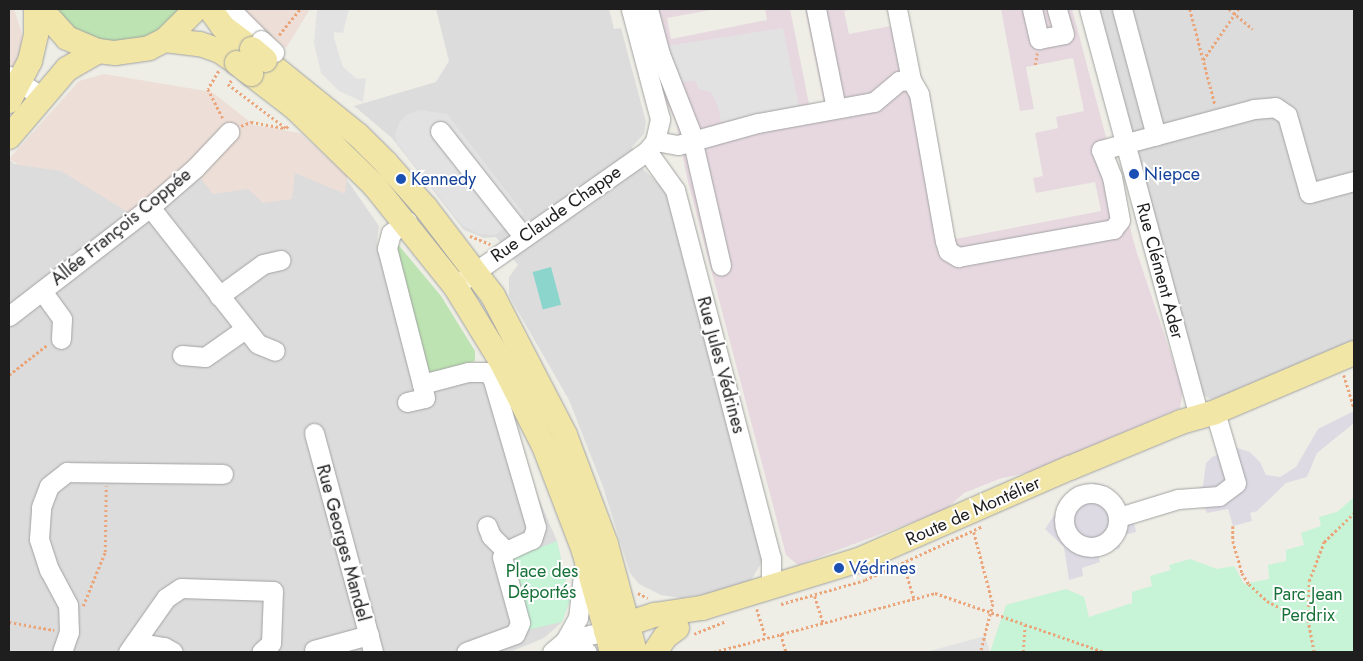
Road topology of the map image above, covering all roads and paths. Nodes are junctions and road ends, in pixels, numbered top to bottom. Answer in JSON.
{"nodes":[{"id":1,"x":36,"y":9,"type":"edge"},
{"id":2,"x":41,"y":9,"type":"edge"},
{"id":3,"x":196,"y":9,"type":"edge"},
{"id":4,"x":210,"y":9,"type":"edge"},
{"id":5,"x":230,"y":9,"type":"edge"},
{"id":6,"x":631,"y":9,"type":"edge"},
{"id":7,"x":648,"y":9,"type":"edge"},
{"id":8,"x":816,"y":9,"type":"edge"},
{"id":9,"x":898,"y":9,"type":"edge"},
{"id":10,"x":1032,"y":9,"type":"edge"},
{"id":11,"x":1057,"y":9,"type":"edge"},
{"id":12,"x":1089,"y":9,"type":"edge"},
{"id":13,"x":1122,"y":9,"type":"edge"},
{"id":14,"x":1190,"y":9,"type":"edge"},
{"id":15,"x":1229,"y":9,"type":"edge"},
{"id":16,"x":1238,"y":9,"type":"edge"},
{"id":17,"x":1235,"y":14,"type":"junction"},
{"id":18,"x":1253,"y":29,"type":"dead end"},
{"id":19,"x":165,"y":40,"type":"junction"},
{"id":20,"x":98,"y":51,"type":"junction"},
{"id":21,"x":252,"y":58,"type":"junction"},
{"id":22,"x":1203,"y":60,"type":"junction"},
{"id":23,"x":911,"y":80,"type":"junction"},
{"id":24,"x":12,"y":86,"type":"edge"},
{"id":25,"x":42,"y":97,"type":"junction"},
{"id":26,"x":836,"y":108,"type":"junction"},
{"id":27,"x":1219,"y":118,"type":"junction"},
{"id":28,"x":286,"y":128,"type":"dead end"},
{"id":29,"x":440,"y":131,"type":"dead end"},
{"id":30,"x":229,"y":132,"type":"junction"},
{"id":31,"x":1156,"y":136,"type":"junction"},
{"id":32,"x":9,"y":137,"type":"edge"},
{"id":33,"x":692,"y":140,"type":"junction"},
{"id":34,"x":1126,"y":144,"type":"junction"},
{"id":35,"x":651,"y":146,"type":"junction"},
{"id":36,"x":1354,"y":181,"type":"edge"},
{"id":37,"x":150,"y":207,"type":"junction"},
{"id":38,"x":407,"y":222,"type":"junction"},
{"id":39,"x":523,"y":236,"type":"junction"},
{"id":40,"x":281,"y":260,"type":"dead end"},
{"id":41,"x":721,"y":265,"type":"dead end"},
{"id":42,"x":475,"y":271,"type":"junction"},
{"id":43,"x":455,"y":286,"type":"junction"},
{"id":44,"x":42,"y":291,"type":"junction"},
{"id":45,"x":219,"y":296,"type":"junction"},
{"id":46,"x":9,"y":316,"type":"edge"},
{"id":47,"x":245,"y":329,"type":"junction"},
{"id":48,"x":61,"y":339,"type":"joint"},
{"id":49,"x":275,"y":351,"type":"dead end"},
{"id":50,"x":182,"y":354,"type":"dead end"},
{"id":51,"x":1346,"y":356,"type":"edge"},
{"id":52,"x":493,"y":367,"type":"junction"},
{"id":53,"x":9,"y":375,"type":"edge"},
{"id":54,"x":422,"y":384,"type":"junction"},
{"id":55,"x":509,"y":396,"type":"junction"},
{"id":56,"x":407,"y":402,"type":"dead end"},
{"id":57,"x":1354,"y":407,"type":"edge"},
{"id":58,"x":1207,"y":415,"type":"junction"},
{"id":59,"x":314,"y":434,"type":"dead end"},
{"id":60,"x":107,"y":472,"type":"junction"},
{"id":61,"x":223,"y":474,"type":"dead end"},
{"id":62,"x":1076,"y":480,"type":"junction"},
{"id":63,"x":1354,"y":513,"type":"edge"},
{"id":64,"x":1119,"y":516,"type":"junction"},
{"id":65,"x":487,"y":526,"type":"dead end"},
{"id":66,"x":1233,"y":526,"type":"dead end"},
{"id":67,"x":974,"y":532,"type":"dead end"},
{"id":68,"x":506,"y":551,"type":"junction"},
{"id":69,"x":584,"y":551,"type":"junction"},
{"id":70,"x":904,"y":563,"type":"dead end"},
{"id":71,"x":914,"y":599,"type":"junction"},
{"id":72,"x":772,"y":600,"type":"junction"},
{"id":73,"x":751,"y":612,"type":"dead end"},
{"id":74,"x":992,"y":613,"type":"junction"},
{"id":75,"x":735,"y":617,"type":"dead end"},
{"id":76,"x":9,"y":622,"type":"edge"},
{"id":77,"x":1308,"y":622,"type":"junction"},
{"id":78,"x":823,"y":623,"type":"junction"},
{"id":79,"x":69,"y":624,"type":"junction"},
{"id":80,"x":1025,"y":624,"type":"junction"},
{"id":81,"x":684,"y":632,"type":"junction"},
{"id":82,"x":781,"y":634,"type":"junction"},
{"id":83,"x":610,"y":635,"type":"edge"},
{"id":84,"x":371,"y":644,"type":"edge"},
{"id":85,"x":132,"y":647,"type":"edge"},
{"id":86,"x":561,"y":649,"type":"edge"},
{"id":87,"x":314,"y":650,"type":"dead end"},
{"id":88,"x":981,"y":651,"type":"edge"},
{"id":89,"x":62,"y":652,"type":"edge"},
{"id":90,"x":173,"y":652,"type":"edge"},
{"id":91,"x":261,"y":652,"type":"edge"},
{"id":92,"x":466,"y":652,"type":"edge"},
{"id":93,"x":587,"y":652,"type":"edge"},
{"id":94,"x":635,"y":652,"type":"edge"},
{"id":95,"x":655,"y":652,"type":"edge"},
{"id":96,"x":714,"y":652,"type":"edge"},
{"id":97,"x":786,"y":652,"type":"edge"},
{"id":98,"x":1023,"y":652,"type":"edge"},
{"id":99,"x":1104,"y":652,"type":"edge"},
{"id":100,"x":1314,"y":652,"type":"edge"}],
"edges":[{"from":1,"to":24,"type":"main road"},
{"from":2,"to":20,"type":"main road"},
{"from":3,"to":19,"type":"main road"},
{"from":4,"to":21,"type":"main road"},
{"from":5,"to":21,"type":"street"},
{"from":6,"to":35,"type":"street"},
{"from":7,"to":33,"type":"street"},
{"from":8,"to":26,"type":"street"},
{"from":9,"to":23,"type":"street"},
{"from":10,"to":11,"type":"street"},
{"from":12,"to":34,"type":"street","name":"Rue Clément Ader"},
{"from":13,"to":31,"type":"street"},
{"from":14,"to":22,"type":"path"},
{"from":15,"to":17,"type":"path"},
{"from":16,"to":17,"type":"path"},
{"from":17,"to":18,"type":"path"},
{"from":17,"to":22,"type":"path"},
{"from":19,"to":20,"type":"main road"},
{"from":19,"to":21,"type":"main road"},
{"from":20,"to":25,"type":"main road"},
{"from":21,"to":30,"type":"path"},
{"from":21,"to":38,"type":"main road"},
{"from":21,"to":42,"type":"main road"},
{"from":22,"to":27,"type":"path"},
{"from":23,"to":26,"type":"street"},
{"from":23,"to":34,"type":"street"},
{"from":24,"to":25,"type":"street"},
{"from":25,"to":32,"type":"main road"},
{"from":26,"to":33,"type":"street"},
{"from":27,"to":31,"type":"street"},
{"from":27,"to":36,"type":"street"},
{"from":28,"to":30,"type":"path"},
{"from":29,"to":39,"type":"street"},
{"from":30,"to":37,"type":"street","name":"Allée François Coppée"},
{"from":31,"to":34,"type":"street"},
{"from":33,"to":35,"type":"street"},
{"from":33,"to":41,"type":"street"},
{"from":34,"to":58,"type":"street","name":"Rue Clément Ader"},
{"from":35,"to":39,"type":"street","name":"Rue Claude Chappe"},
{"from":35,"to":72,"type":"street","name":"Rue Jules Védrines"},
{"from":37,"to":44,"type":"street","name":"Allée François Coppée"},
{"from":37,"to":45,"type":"street"},
{"from":38,"to":43,"type":"main road"},
{"from":38,"to":54,"type":"street"},
{"from":39,"to":42,"type":"street","name":"Rue Claude Chappe"},
{"from":40,"to":45,"type":"street"},
{"from":42,"to":43,"type":"street","name":"Rue Claude Chappe"},
{"from":42,"to":83,"type":"main road"},
{"from":43,"to":52,"type":"main road"},
{"from":44,"to":46,"type":"street","name":"Allée François Coppée"},
{"from":44,"to":48,"type":"street"},
{"from":45,"to":47,"type":"street"},
{"from":47,"to":49,"type":"street"},
{"from":47,"to":50,"type":"street"},
{"from":48,"to":53,"type":"path"},
{"from":51,"to":57,"type":"path"},
{"from":51,"to":58,"type":"main road","name":"Route de Montélier"},
{"from":52,"to":54,"type":"street"},
{"from":52,"to":55,"type":"main road"},
{"from":54,"to":56,"type":"street"},
{"from":55,"to":68,"type":"street"},
{"from":55,"to":69,"type":"main road"},
{"from":58,"to":62,"type":"main road","name":"Route de Montélier"},
{"from":58,"to":64,"type":"street","name":"Rue Clément Ader"},
{"from":59,"to":84,"type":"street","name":"Rue Georges Mandel"},
{"from":60,"to":61,"type":"street"},
{"from":60,"to":79,"type":"path"},
{"from":60,"to":79,"type":"street"},
{"from":62,"to":64,"type":"street"},
{"from":62,"to":64,"type":"street"},
{"from":62,"to":72,"type":"main road","name":"Route de Montélier"},
{"from":62,"to":81,"type":"main road","name":"Route de Montélier"},
{"from":63,"to":77,"type":"path"},
{"from":65,"to":68,"type":"street"},
{"from":66,"to":77,"type":"path"},
{"from":67,"to":74,"type":"path"},
{"from":68,"to":92,"type":"street"},
{"from":69,"to":83,"type":"main road"},
{"from":69,"to":86,"type":"street"},
{"from":70,"to":71,"type":"path"},
{"from":71,"to":74,"type":"path"},
{"from":71,"to":78,"type":"path"},
{"from":72,"to":73,"type":"path"},
{"from":72,"to":78,"type":"path"},
{"from":72,"to":83,"type":"main road","name":"Route de Montélier"},
{"from":74,"to":80,"type":"path"},
{"from":74,"to":88,"type":"path"},
{"from":75,"to":81,"type":"path"},
{"from":76,"to":79,"type":"path"},
{"from":77,"to":100,"type":"path"},
{"from":78,"to":82,"type":"path"},
{"from":79,"to":89,"type":"street"},
{"from":80,"to":98,"type":"path"},
{"from":80,"to":99,"type":"path"},
{"from":81,"to":83,"type":"main road","name":"Route de Montélier"},
{"from":81,"to":95,"type":"main road","name":"Route de Montélier"},
{"from":82,"to":96,"type":"path"},
{"from":82,"to":97,"type":"path"},
{"from":83,"to":86,"type":"street"},
{"from":83,"to":94,"type":"main road"},
{"from":84,"to":87,"type":"street"},
{"from":85,"to":90,"type":"street"},
{"from":85,"to":91,"type":"street"},
{"from":86,"to":93,"type":"street"}]}
